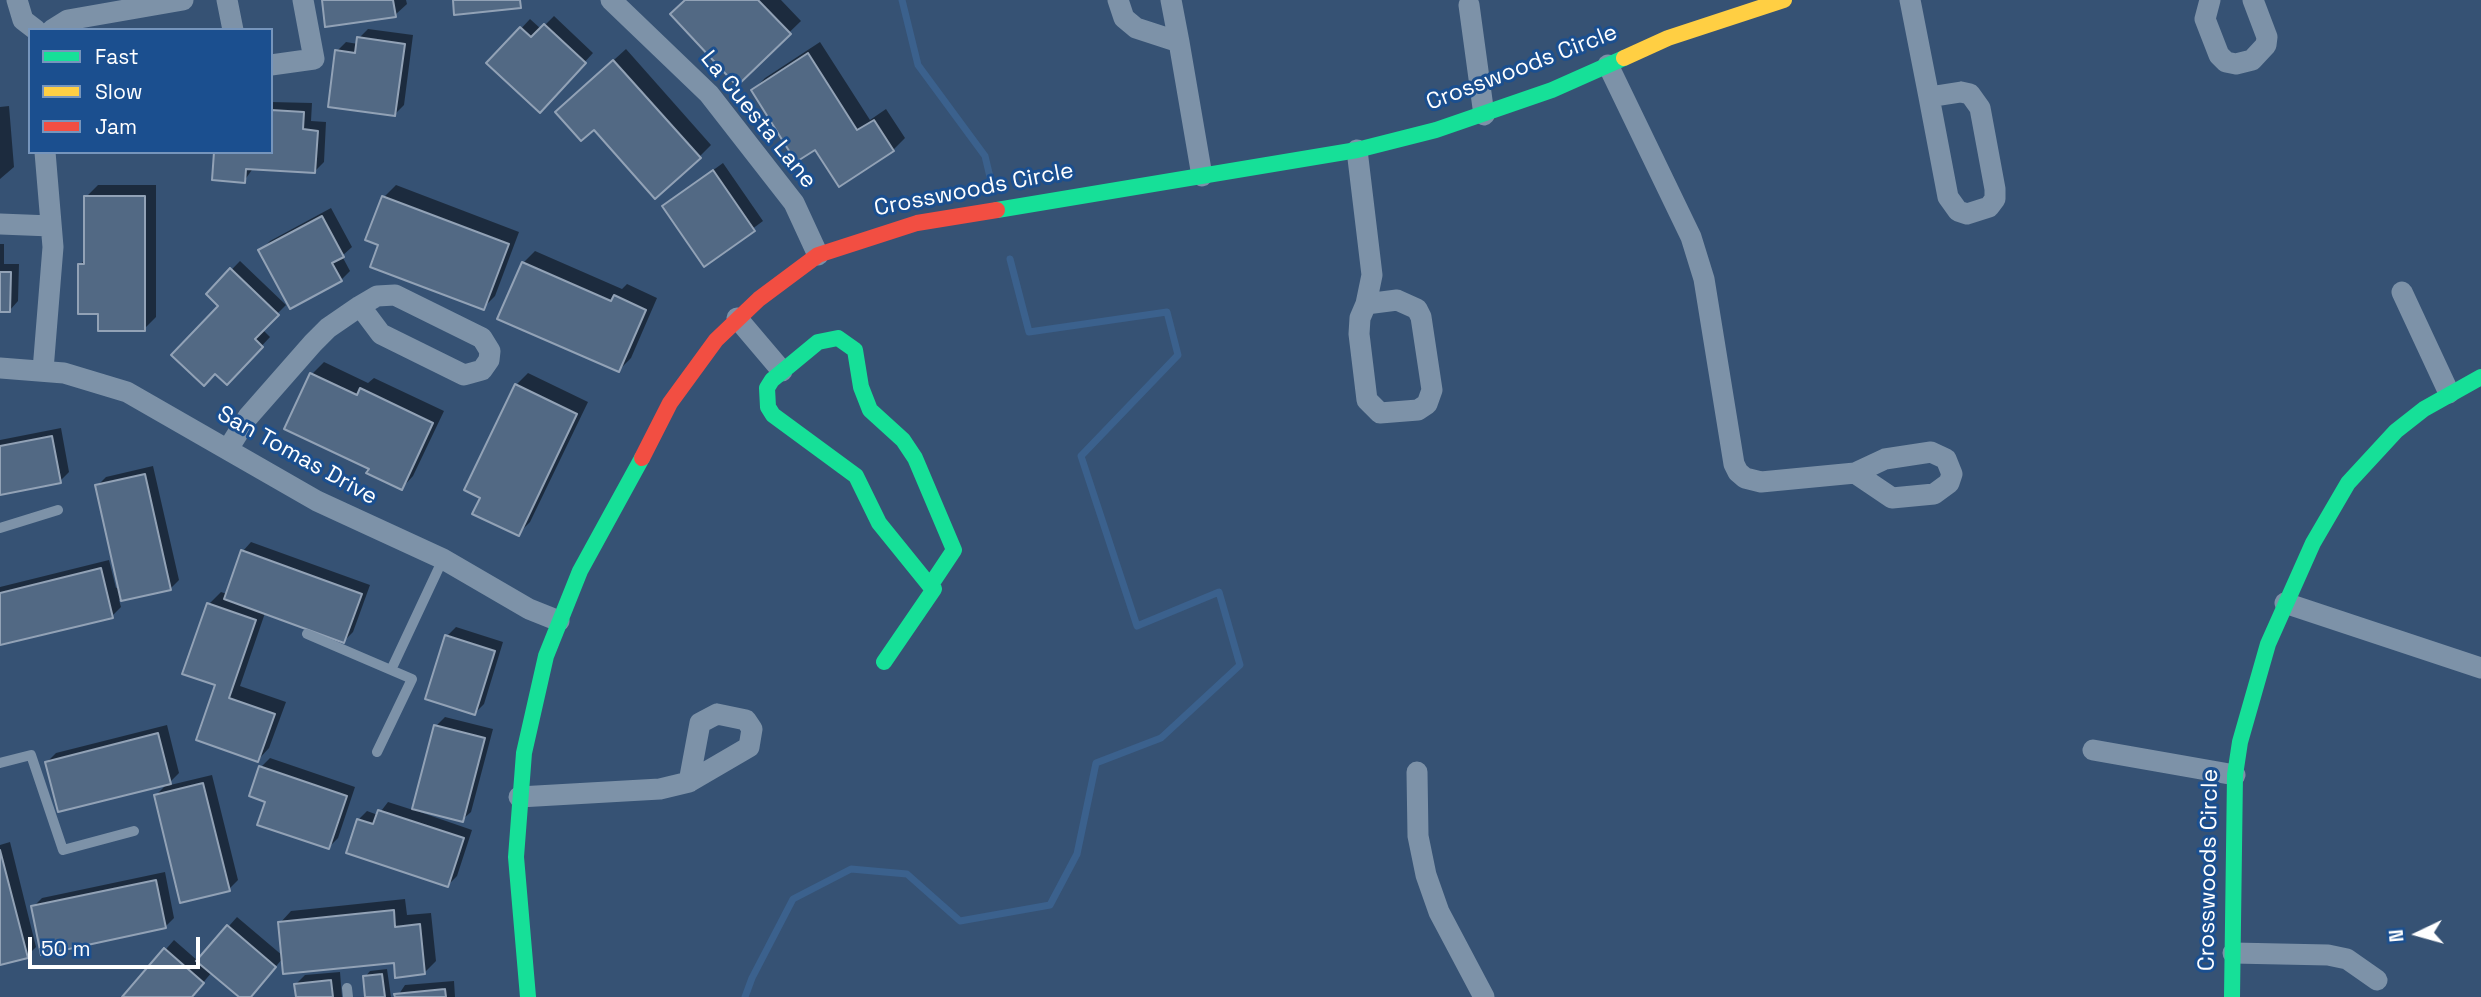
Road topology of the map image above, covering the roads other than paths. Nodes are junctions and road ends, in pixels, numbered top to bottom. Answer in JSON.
{"nodes":[{"id":1,"x":17,"y":0,"type":"edge"},
{"id":2,"x":183,"y":0,"type":"edge"},
{"id":3,"x":227,"y":0,"type":"edge"},
{"id":4,"x":303,"y":0,"type":"edge"},
{"id":5,"x":611,"y":0,"type":"edge"},
{"id":6,"x":1118,"y":0,"type":"edge"},
{"id":7,"x":1171,"y":0,"type":"edge"},
{"id":8,"x":1784,"y":0,"type":"edge"},
{"id":9,"x":1910,"y":0,"type":"edge"},
{"id":10,"x":2210,"y":0,"type":"edge"},
{"id":11,"x":2253,"y":0,"type":"edge"},
{"id":12,"x":1469,"y":2,"type":"edge"},
{"id":13,"x":33,"y":28,"type":"edge"},
{"id":14,"x":55,"y":28,"type":"edge"},
{"id":15,"x":233,"y":28,"type":"edge"},
{"id":16,"x":1178,"y":42,"type":"junction"},
{"id":17,"x":273,"y":65,"type":"edge"},
{"id":18,"x":1608,"y":65,"type":"junction"},
{"id":19,"x":1929,"y":97,"type":"junction"},
{"id":20,"x":1484,"y":115,"type":"junction"},
{"id":21,"x":1357,"y":150,"type":"junction"},
{"id":22,"x":45,"y":154,"type":"edge"},
{"id":23,"x":1202,"y":176,"type":"junction"},
{"id":24,"x":0,"y":224,"type":"edge"},
{"id":25,"x":51,"y":226,"type":"junction"},
{"id":26,"x":818,"y":255,"type":"junction"},
{"id":27,"x":2402,"y":292,"type":"dead end"},
{"id":28,"x":1366,"y":304,"type":"junction"},
{"id":29,"x":360,"y":306,"type":"junction"},
{"id":30,"x":737,"y":318,"type":"junction"},
{"id":31,"x":0,"y":368,"type":"edge"},
{"id":32,"x":44,"y":370,"type":"junction"},
{"id":33,"x":782,"y":371,"type":"junction"},
{"id":34,"x":2481,"y":377,"type":"edge"},
{"id":35,"x":2449,"y":393,"type":"junction"},
{"id":36,"x":228,"y":449,"type":"junction"},
{"id":37,"x":1854,"y":473,"type":"dead end"},
{"id":38,"x":58,"y":510,"type":"dead end"},
{"id":39,"x":0,"y":528,"type":"edge"},
{"id":40,"x":443,"y":559,"type":"junction"},
{"id":41,"x":930,"y":586,"type":"junction"},
{"id":42,"x":2285,"y":603,"type":"junction"},
{"id":43,"x":559,"y":621,"type":"junction"},
{"id":44,"x":307,"y":634,"type":"dead end"},
{"id":45,"x":884,"y":662,"type":"dead end"},
{"id":46,"x":2481,"y":668,"type":"edge"},
{"id":47,"x":391,"y":670,"type":"junction"},
{"id":48,"x":2093,"y":750,"type":"dead end"},
{"id":49,"x":377,"y":752,"type":"dead end"},
{"id":50,"x":0,"y":763,"type":"edge"},
{"id":51,"x":1417,"y":772,"type":"dead end"},
{"id":52,"x":2235,"y":775,"type":"junction"},
{"id":53,"x":689,"y":782,"type":"dead end"},
{"id":54,"x":519,"y":797,"type":"junction"},
{"id":55,"x":134,"y":831,"type":"dead end"},
{"id":56,"x":2232,"y":953,"type":"junction"},
{"id":57,"x":2378,"y":980,"type":"dead end"},
{"id":58,"x":528,"y":997,"type":"edge"},
{"id":59,"x":1484,"y":997,"type":"edge"},
{"id":60,"x":2232,"y":997,"type":"edge"}],
"edges":[{"from":1,"to":13,"type":"street"},
{"from":2,"to":14,"type":"street"},
{"from":3,"to":15,"type":"street"},
{"from":4,"to":17,"type":"street"},
{"from":5,"to":26,"type":"street","name":"La Cuesta Lane"},
{"from":6,"to":16,"type":"street"},
{"from":7,"to":16,"type":"street"},
{"from":8,"to":18,"type":"street","name":"Crosswoods Circle"},
{"from":9,"to":19,"type":"street"},
{"from":10,"to":11,"type":"street"},
{"from":12,"to":20,"type":"street"},
{"from":16,"to":23,"type":"street"},
{"from":18,"to":20,"type":"street","name":"Crosswoods Circle"},
{"from":18,"to":37,"type":"street"},
{"from":19,"to":19,"type":"street"},
{"from":20,"to":21,"type":"street","name":"Crosswoods Circle"},
{"from":21,"to":23,"type":"street","name":"Crosswoods Circle"},
{"from":21,"to":28,"type":"street"},
{"from":22,"to":25,"type":"street"},
{"from":23,"to":26,"type":"street","name":"Crosswoods Circle"},
{"from":24,"to":25,"type":"street"},
{"from":25,"to":32,"type":"street"},
{"from":26,"to":30,"type":"street","name":"Crosswoods Circle"},
{"from":27,"to":35,"type":"street"},
{"from":28,"to":28,"type":"street"},
{"from":29,"to":29,"type":"street"},
{"from":29,"to":36,"type":"street"},
{"from":30,"to":33,"type":"street"},
{"from":30,"to":43,"type":"street","name":"Crosswoods Circle"},
{"from":31,"to":32,"type":"street","name":"San Tomas Drive"},
{"from":32,"to":36,"type":"street","name":"San Tomas Drive"},
{"from":33,"to":41,"type":"street"},
{"from":33,"to":41,"type":"street"},
{"from":34,"to":35,"type":"street","name":"Crosswoods Circle"},
{"from":35,"to":42,"type":"street","name":"Crosswoods Circle"},
{"from":36,"to":40,"type":"street","name":"San Tomas Drive"},
{"from":38,"to":39,"type":"lane"},
{"from":40,"to":43,"type":"street","name":"San Tomas Drive"},
{"from":40,"to":47,"type":"lane"},
{"from":41,"to":45,"type":"street"},
{"from":42,"to":46,"type":"street"},
{"from":42,"to":52,"type":"street","name":"Crosswoods Circle"},
{"from":43,"to":54,"type":"street","name":"Crosswoods Circle"},
{"from":44,"to":47,"type":"lane"},
{"from":47,"to":49,"type":"lane"},
{"from":48,"to":52,"type":"street"},
{"from":50,"to":55,"type":"lane"},
{"from":51,"to":59,"type":"street"},
{"from":52,"to":56,"type":"street","name":"Crosswoods Circle"},
{"from":53,"to":54,"type":"street"},
{"from":54,"to":58,"type":"street","name":"Crosswoods Circle"},
{"from":56,"to":57,"type":"street"},
{"from":56,"to":60,"type":"street","name":"Crosswoods Circle"}]}
